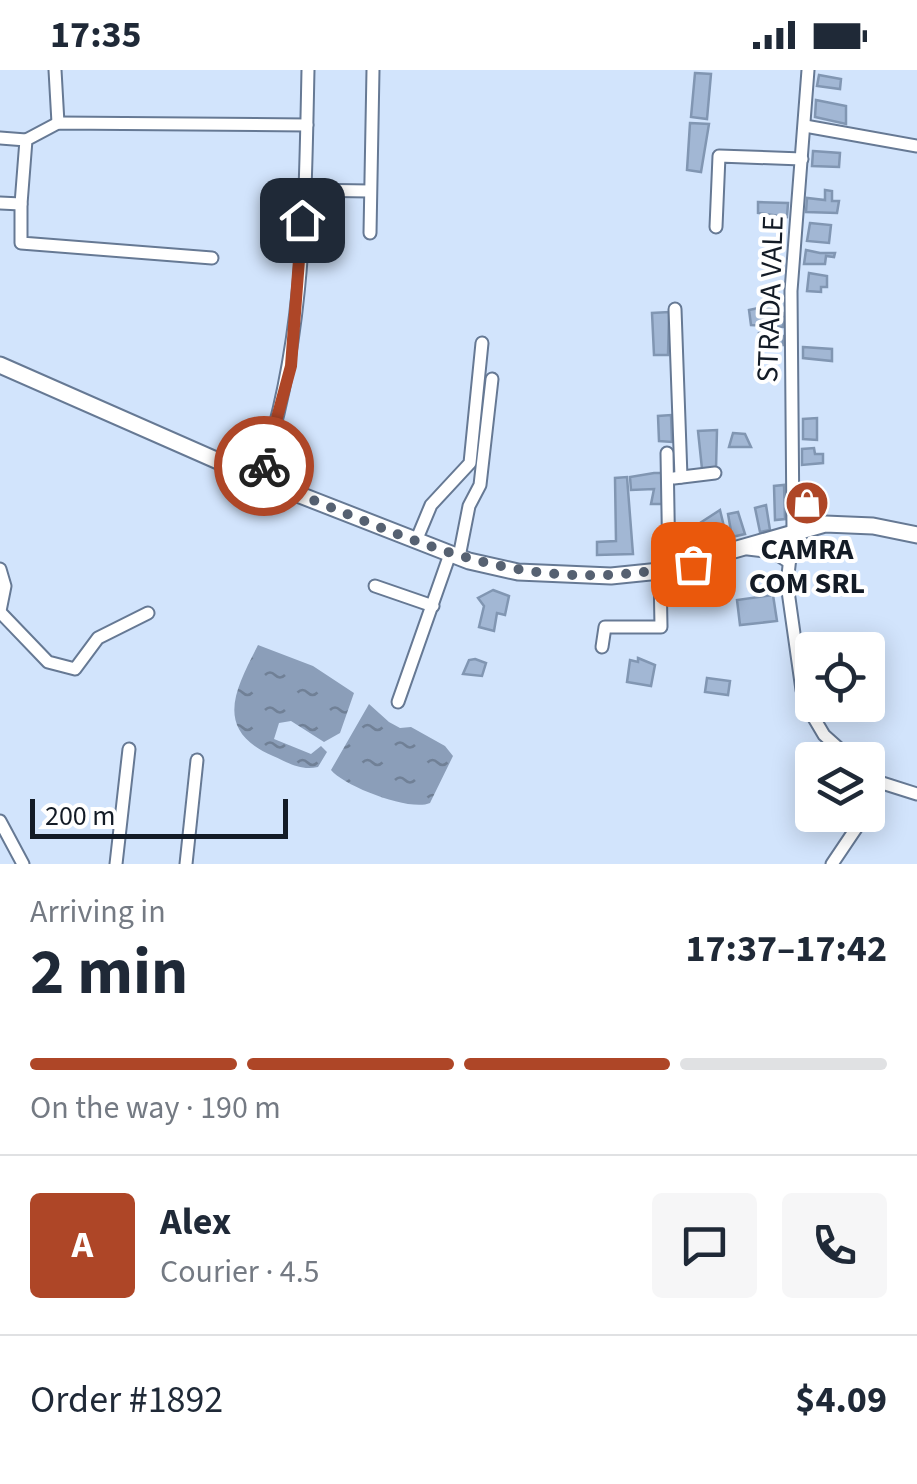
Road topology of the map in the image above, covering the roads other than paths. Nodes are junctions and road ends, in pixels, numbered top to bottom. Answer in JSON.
{"nodes":[{"id":1,"x":55,"y":70,"type":"edge"},
{"id":2,"x":308,"y":70,"type":"edge"},
{"id":3,"x":372,"y":70,"type":"edge"},
{"id":4,"x":808,"y":70,"type":"edge"},
{"id":5,"x":58,"y":123,"type":"junction"},
{"id":6,"x":307,"y":126,"type":"junction"},
{"id":7,"x":805,"y":126,"type":"junction"},
{"id":8,"x":0,"y":138,"type":"edge"},
{"id":9,"x":26,"y":140,"type":"junction"},
{"id":10,"x":917,"y":146,"type":"edge"},
{"id":11,"x":802,"y":159,"type":"junction"},
{"id":12,"x":304,"y":190,"type":"junction"},
{"id":13,"x":370,"y":191,"type":"junction"},
{"id":14,"x":0,"y":203,"type":"edge"},
{"id":15,"x":20,"y":204,"type":"junction"},
{"id":16,"x":716,"y":227,"type":"dead end"},
{"id":17,"x":370,"y":233,"type":"dead end"},
{"id":18,"x":212,"y":258,"type":"dead end"},
{"id":19,"x":675,"y":308,"type":"dead end"},
{"id":20,"x":482,"y":344,"type":"dead end"},
{"id":21,"x":0,"y":365,"type":"edge"},
{"id":22,"x":492,"y":379,"type":"dead end"},
{"id":23,"x":667,"y":453,"type":"dead end"},
{"id":24,"x":715,"y":474,"type":"dead end"},
{"id":25,"x":675,"y":478,"type":"junction"},
{"id":26,"x":260,"y":479,"type":"junction"},
{"id":27,"x":792,"y":530,"type":"junction"},
{"id":28,"x":917,"y":535,"type":"edge"},
{"id":29,"x":416,"y":541,"type":"junction"},
{"id":30,"x":738,"y":549,"type":"junction"},
{"id":31,"x":455,"y":556,"type":"junction"},
{"id":32,"x":789,"y":562,"type":"junction"},
{"id":33,"x":0,"y":569,"type":"edge"},
{"id":34,"x":665,"y":570,"type":"junction"},
{"id":35,"x":375,"y":586,"type":"dead end"},
{"id":36,"x":433,"y":606,"type":"junction"},
{"id":37,"x":0,"y":612,"type":"edge"},
{"id":38,"x":148,"y":612,"type":"dead end"},
{"id":39,"x":602,"y":646,"type":"dead end"},
{"id":40,"x":398,"y":702,"type":"dead end"},
{"id":41,"x":832,"y":742,"type":"edge"},
{"id":42,"x":129,"y":750,"type":"dead end"},
{"id":43,"x":197,"y":760,"type":"dead end"},
{"id":44,"x":885,"y":784,"type":"edge"},
{"id":45,"x":917,"y":794,"type":"edge"},
{"id":46,"x":0,"y":821,"type":"edge"},
{"id":47,"x":853,"y":832,"type":"edge"},
{"id":48,"x":22,"y":864,"type":"edge"},
{"id":49,"x":116,"y":864,"type":"edge"},
{"id":50,"x":186,"y":864,"type":"edge"},
{"id":51,"x":832,"y":864,"type":"edge"}],
"edges":[{"from":1,"to":5,"type":"street"},
{"from":2,"to":6,"type":"street"},
{"from":3,"to":13,"type":"street"},
{"from":4,"to":7,"type":"street","name":"STRADA VALE"},
{"from":5,"to":6,"type":"street"},
{"from":5,"to":9,"type":"street"},
{"from":6,"to":12,"type":"street"},
{"from":7,"to":10,"type":"street"},
{"from":7,"to":11,"type":"street","name":"STRADA VALE"},
{"from":8,"to":9,"type":"street"},
{"from":9,"to":15,"type":"street"},
{"from":11,"to":16,"type":"street"},
{"from":11,"to":27,"type":"street","name":"STRADA VALE"},
{"from":12,"to":13,"type":"street"},
{"from":12,"to":26,"type":"street"},
{"from":13,"to":17,"type":"street"},
{"from":14,"to":15,"type":"street"},
{"from":15,"to":18,"type":"street"},
{"from":19,"to":25,"type":"street"},
{"from":20,"to":29,"type":"street"},
{"from":21,"to":26,"type":"main road"},
{"from":22,"to":31,"type":"street"},
{"from":23,"to":25,"type":"street"},
{"from":24,"to":25,"type":"street"},
{"from":25,"to":34,"type":"street"},
{"from":26,"to":29,"type":"main road"},
{"from":27,"to":28,"type":"main road"},
{"from":27,"to":30,"type":"main road"},
{"from":27,"to":32,"type":"street","name":"STRADA VALE"},
{"from":29,"to":31,"type":"main road"},
{"from":30,"to":32,"type":"street"},
{"from":30,"to":34,"type":"main road"},
{"from":31,"to":34,"type":"main road"},
{"from":31,"to":36,"type":"street"},
{"from":32,"to":41,"type":"street","name":"STRADA VALE"},
{"from":33,"to":37,"type":"street"},
{"from":34,"to":39,"type":"street"},
{"from":35,"to":36,"type":"street"},
{"from":36,"to":40,"type":"street"},
{"from":37,"to":38,"type":"street"},
{"from":42,"to":49,"type":"street"},
{"from":43,"to":50,"type":"street"},
{"from":44,"to":45,"type":"street"},
{"from":46,"to":48,"type":"street"},
{"from":47,"to":51,"type":"street"}]}
